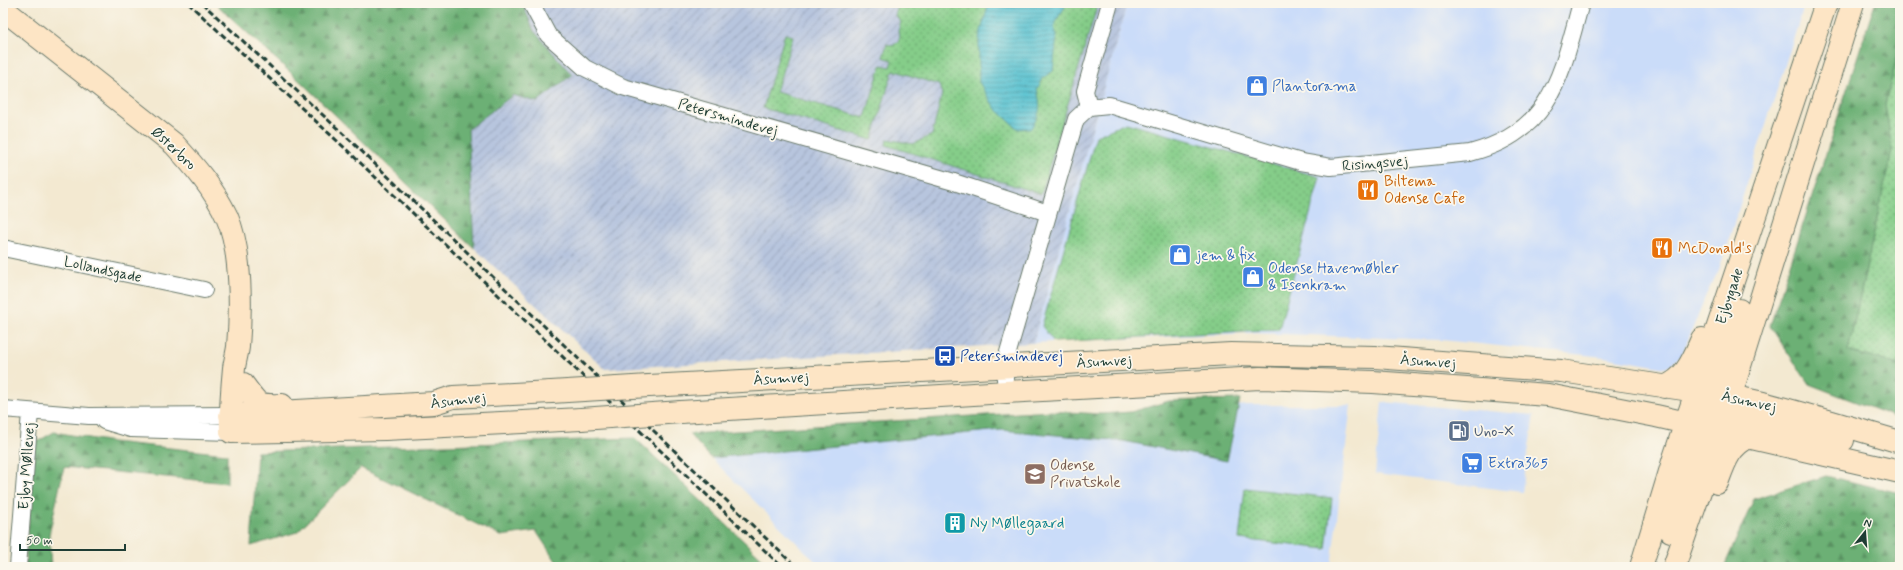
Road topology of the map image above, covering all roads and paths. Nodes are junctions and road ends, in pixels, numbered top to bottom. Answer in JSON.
{"nodes":[{"id":1,"x":531,"y":3,"type":"edge"},
{"id":2,"x":1110,"y":3,"type":"edge"},
{"id":3,"x":1581,"y":3,"type":"edge"},
{"id":4,"x":1826,"y":3,"type":"edge"},
{"id":5,"x":1853,"y":3,"type":"edge"},
{"id":6,"x":3,"y":9,"type":"edge"},
{"id":7,"x":1088,"y":107,"type":"junction"},
{"id":8,"x":1777,"y":152,"type":"junction"},
{"id":9,"x":1048,"y":213,"type":"junction"},
{"id":10,"x":3,"y":248,"type":"edge"},
{"id":11,"x":1733,"y":282,"type":"junction"},
{"id":12,"x":204,"y":290,"type":"dead end"},
{"id":13,"x":238,"y":348,"type":"junction"},
{"id":14,"x":1004,"y":366,"type":"junction"},
{"id":15,"x":1739,"y":367,"type":"junction"},
{"id":16,"x":243,"y":384,"type":"junction"},
{"id":17,"x":1664,"y":387,"type":"junction"},
{"id":18,"x":1006,"y":392,"type":"junction"},
{"id":19,"x":1548,"y":395,"type":"junction"},
{"id":20,"x":453,"y":397,"type":"junction"},
{"id":21,"x":3,"y":409,"type":"edge"},
{"id":22,"x":1709,"y":410,"type":"junction"},
{"id":23,"x":30,"y":412,"type":"junction"},
{"id":24,"x":237,"y":423,"type":"junction"},
{"id":25,"x":1749,"y":437,"type":"junction"},
{"id":26,"x":1898,"y":442,"type":"edge"},
{"id":27,"x":1675,"y":455,"type":"junction"},
{"id":28,"x":1900,"y":472,"type":"edge"},
{"id":29,"x":18,"y":567,"type":"edge"},
{"id":30,"x":1641,"y":567,"type":"edge"},
{"id":31,"x":1664,"y":567,"type":"edge"},
{"id":32,"x":1674,"y":567,"type":"edge"},
{"id":33,"x":1682,"y":567,"type":"edge"}],
"edges":[{"from":1,"to":9,"type":"street","name":"Petersmindevej"},
{"from":2,"to":7,"type":"street"},
{"from":3,"to":7,"type":"street","name":"Risingsvej"},
{"from":4,"to":8,"type":"street","name":"Ejbygade"},
{"from":5,"to":15,"type":"street","name":"Ejbygade"},
{"from":6,"to":13,"type":"street","name":"Østerbro"},
{"from":7,"to":9,"type":"street"},
{"from":8,"to":11,"type":"street","name":"Ejbygade"},
{"from":8,"to":22,"type":"street"},
{"from":9,"to":14,"type":"street"},
{"from":10,"to":12,"type":"street","name":"Lollandsgade"},
{"from":11,"to":17,"type":"street"},
{"from":11,"to":22,"type":"street","name":"Ejbygade"},
{"from":13,"to":16,"type":"street","name":"Østerbro"},
{"from":13,"to":24,"type":"street","name":"Østerbro"},
{"from":14,"to":17,"type":"street","name":"Åsumvej"},
{"from":14,"to":18,"type":"street"},
{"from":14,"to":20,"type":"street","name":"Åsumvej","bridge":true},
{"from":15,"to":22,"type":"street","name":"Ejbygade"},
{"from":15,"to":26,"type":"street"},
{"from":16,"to":20,"type":"street"},
{"from":16,"to":24,"type":"street","name":"Østerbro"},
{"from":17,"to":22,"type":"street","name":"Åsumvej"},
{"from":18,"to":19,"type":"street","name":"Åsumvej"},
{"from":18,"to":24,"type":"street","name":"Åsumvej","bridge":true},
{"from":19,"to":22,"type":"street","name":"Åsumvej"},
{"from":19,"to":27,"type":"street"},
{"from":20,"to":24,"type":"street","name":"Åsumvej"},
{"from":21,"to":23,"type":"street"},
{"from":22,"to":25,"type":"street","name":"Åsumvej"},
{"from":22,"to":26,"type":"street"},
{"from":22,"to":27,"type":"street","name":"Ejbygade"},
{"from":22,"to":31,"type":"street"},
{"from":22,"to":32,"type":"street","name":"Ejbygade"},
{"from":23,"to":24,"type":"street"},
{"from":23,"to":29,"type":"street","name":"Ejby Møllevej"},
{"from":25,"to":28,"type":"street","name":"Åsumvej"},
{"from":25,"to":33,"type":"street"},
{"from":27,"to":30,"type":"street","name":"Ejbygade"}]}
